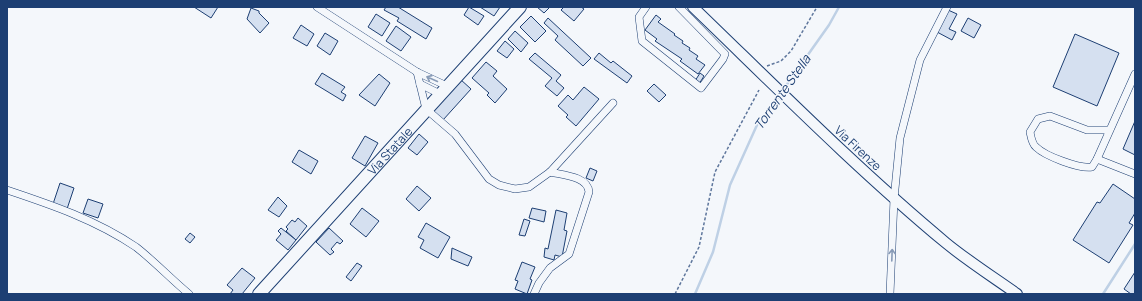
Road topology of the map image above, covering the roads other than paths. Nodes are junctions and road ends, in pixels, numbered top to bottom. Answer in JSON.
{"nodes":[{"id":1,"x":317,"y":7,"type":"edge"},
{"id":2,"x":520,"y":7,"type":"edge"},
{"id":3,"x":646,"y":7,"type":"edge"},
{"id":4,"x":679,"y":7,"type":"edge"},
{"id":5,"x":693,"y":7,"type":"edge"},
{"id":6,"x":947,"y":7,"type":"edge"},
{"id":7,"x":417,"y":72,"type":"junction"},
{"id":8,"x":1135,"y":74,"type":"edge"},
{"id":9,"x":420,"y":84,"type":"junction"},
{"id":10,"x":444,"y":90,"type":"junction"},
{"id":11,"x":613,"y":103,"type":"dead end"},
{"id":12,"x":426,"y":109,"type":"junction"},
{"id":13,"x":1110,"y":130,"type":"junction"},
{"id":14,"x":1097,"y":159,"type":"junction"},
{"id":15,"x":550,"y":172,"type":"junction"},
{"id":16,"x":1135,"y":174,"type":"edge"},
{"id":17,"x":7,"y":190,"type":"edge"},
{"id":18,"x":894,"y":199,"type":"junction"},
{"id":19,"x":189,"y":294,"type":"edge"},
{"id":20,"x":259,"y":294,"type":"edge"},
{"id":21,"x":534,"y":294,"type":"edge"},
{"id":22,"x":890,"y":294,"type":"edge"},
{"id":23,"x":1017,"y":294,"type":"edge"}],
"edges":[{"from":1,"to":7,"type":"street"},
{"from":2,"to":10,"type":"main road","name":"Via Statale"},
{"from":3,"to":4,"type":"street"},
{"from":5,"to":18,"type":"street","name":"Via Firenze"},
{"from":6,"to":18,"type":"street"},
{"from":7,"to":9,"type":"street"},
{"from":10,"to":7,"type":"street","one_way":true},
{"from":8,"to":13,"type":"street"},
{"from":9,"to":10,"type":"street"},
{"from":9,"to":12,"type":"street"},
{"from":10,"to":12,"type":"main road","name":"Via Statale"},
{"from":11,"to":15,"type":"street"},
{"from":12,"to":15,"type":"street"},
{"from":12,"to":20,"type":"main road","name":"Via Statale"},
{"from":13,"to":14,"type":"street"},
{"from":13,"to":14,"type":"street"},
{"from":14,"to":16,"type":"street"},
{"from":15,"to":21,"type":"street"},
{"from":17,"to":19,"type":"street"},
{"from":22,"to":18,"type":"street","one_way":true},
{"from":18,"to":23,"type":"street","name":"Via Firenze"}]}
